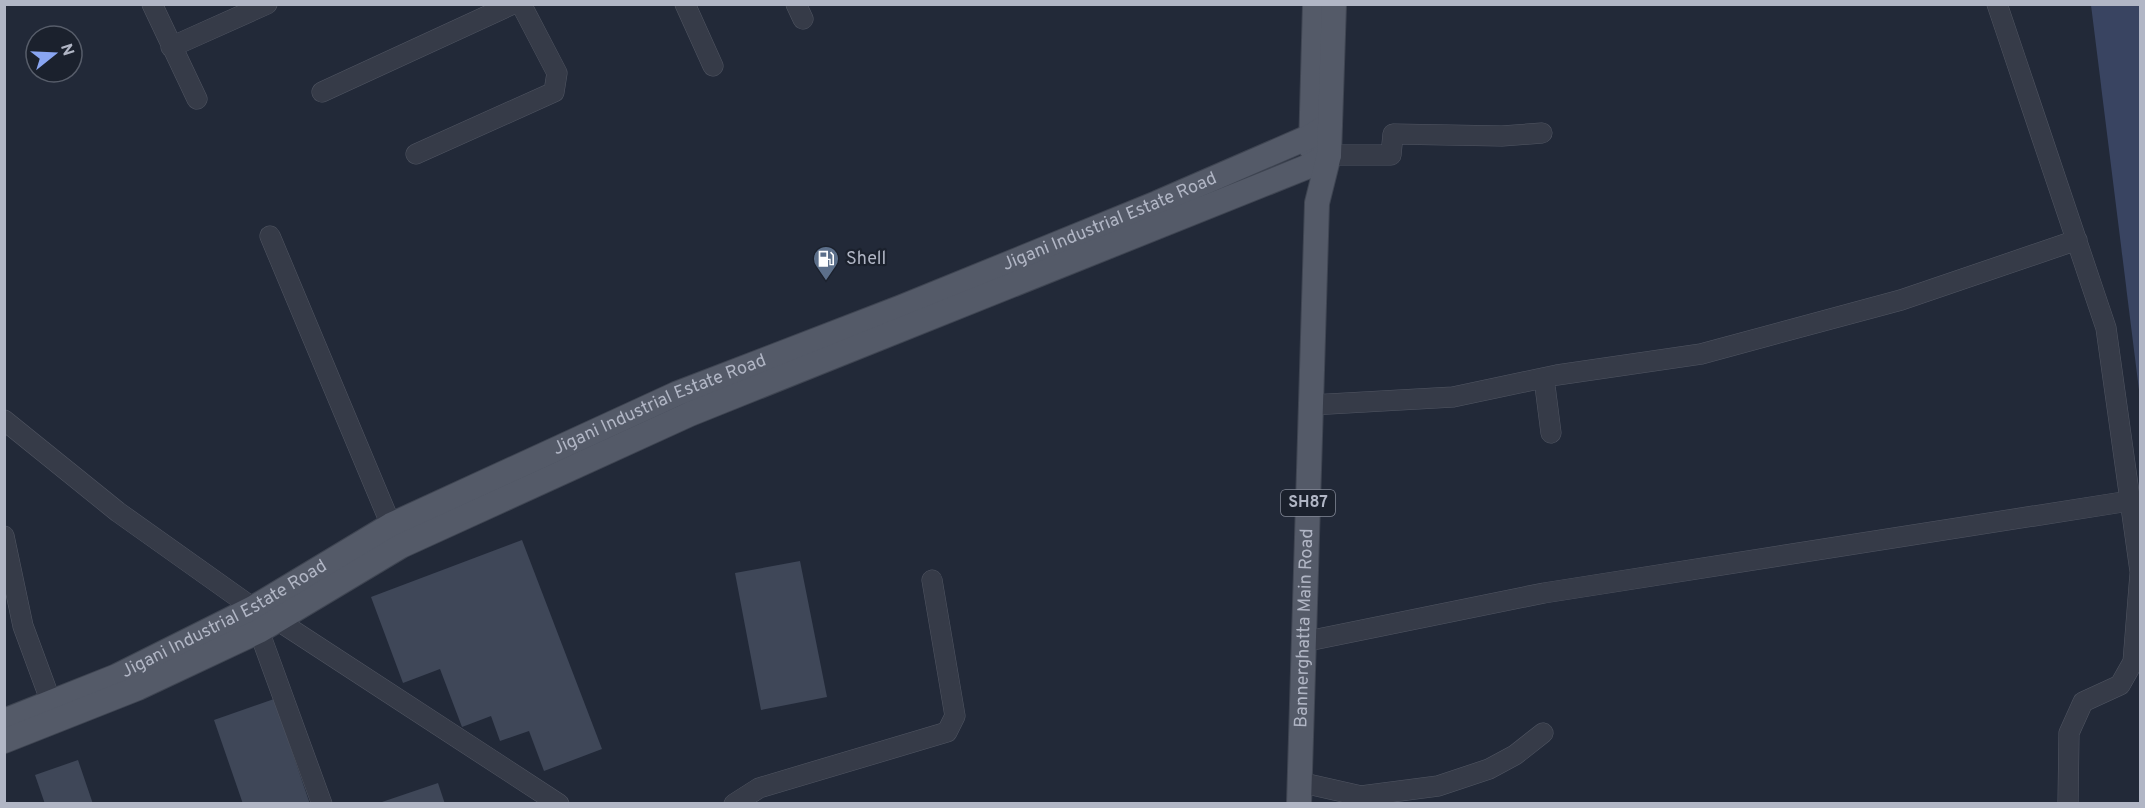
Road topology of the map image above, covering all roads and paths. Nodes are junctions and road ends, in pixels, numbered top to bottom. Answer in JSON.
{"nodes":[{"id":1,"x":152,"y":4,"type":"edge"},
{"id":2,"x":267,"y":4,"type":"edge"},
{"id":3,"x":513,"y":4,"type":"edge"},
{"id":4,"x":521,"y":4,"type":"edge"},
{"id":5,"x":685,"y":4,"type":"edge"},
{"id":6,"x":1316,"y":4,"type":"edge"},
{"id":7,"x":1334,"y":4,"type":"edge"},
{"id":8,"x":1997,"y":4,"type":"edge"},
{"id":9,"x":171,"y":47,"type":"junction"},
{"id":10,"x":713,"y":66,"type":"dead end"},
{"id":11,"x":322,"y":92,"type":"dead end"},
{"id":12,"x":197,"y":99,"type":"dead end"},
{"id":13,"x":1321,"y":130,"type":"junction"},
{"id":14,"x":1542,"y":134,"type":"dead end"},
{"id":15,"x":416,"y":154,"type":"dead end"},
{"id":16,"x":1319,"y":160,"type":"junction"},
{"id":17,"x":270,"y":236,"type":"dead end"},
{"id":18,"x":2077,"y":240,"type":"junction"},
{"id":19,"x":1544,"y":378,"type":"junction"},
{"id":20,"x":1311,"y":405,"type":"junction"},
{"id":21,"x":4,"y":420,"type":"edge"},
{"id":22,"x":1551,"y":433,"type":"dead end"},
{"id":23,"x":2129,"y":501,"type":"junction"},
{"id":24,"x":391,"y":525,"type":"junction"},
{"id":25,"x":4,"y":536,"type":"edge"},
{"id":26,"x":2140,"y":573,"type":"edge"},
{"id":27,"x":932,"y":580,"type":"dead end"},
{"id":28,"x":263,"y":620,"type":"junction"},
{"id":29,"x":1303,"y":642,"type":"junction"},
{"id":30,"x":51,"y":702,"type":"junction"},
{"id":31,"x":4,"y":721,"type":"edge"},
{"id":32,"x":1543,"y":733,"type":"dead end"},
{"id":33,"x":4,"y":741,"type":"edge"},
{"id":34,"x":1299,"y":793,"type":"edge"},
{"id":35,"x":322,"y":804,"type":"edge"},
{"id":36,"x":559,"y":804,"type":"edge"},
{"id":37,"x":734,"y":804,"type":"edge"},
{"id":38,"x":2068,"y":804,"type":"edge"}],
"edges":[{"from":1,"to":9,"type":"street"},
{"from":2,"to":9,"type":"street"},
{"from":3,"to":11,"type":"street"},
{"from":4,"to":15,"type":"street"},
{"from":5,"to":10,"type":"street"},
{"from":6,"to":13,"type":"main road","name":"Bannerghatta Main Road","number":"SH87"},
{"from":7,"to":13,"type":"main road","name":"Bannerghatta Main Road","number":"SH87"},
{"from":8,"to":18,"type":"street"},
{"from":9,"to":12,"type":"street"},
{"from":13,"to":16,"type":"main road","name":"Bannerghatta Main Road","number":"SH87"},
{"from":13,"to":24,"type":"main road","name":"Jigani Industrial Estate Road"},
{"from":14,"to":16,"type":"street"},
{"from":16,"to":20,"type":"main road","name":"Bannerghatta Main Road","number":"SH87"},
{"from":16,"to":28,"type":"main road","name":"Jigani Industrial Estate Road"},
{"from":17,"to":24,"type":"street"},
{"from":18,"to":19,"type":"street"},
{"from":18,"to":23,"type":"street"},
{"from":19,"to":20,"type":"street"},
{"from":19,"to":22,"type":"street"},
{"from":20,"to":29,"type":"main road","name":"Bannerghatta Main Road","number":"SH87"},
{"from":21,"to":28,"type":"street"},
{"from":23,"to":26,"type":"street"},
{"from":23,"to":29,"type":"street"},
{"from":24,"to":28,"type":"main road","name":"Jigani Industrial Estate Road"},
{"from":25,"to":30,"type":"street"},
{"from":26,"to":38,"type":"street"},
{"from":27,"to":37,"type":"street"},
{"from":28,"to":30,"type":"main road","name":"Jigani Industrial Estate Road"},
{"from":28,"to":33,"type":"main road","name":"Jigani Industrial Estate Road"},
{"from":28,"to":35,"type":"street"},
{"from":28,"to":36,"type":"street"},
{"from":29,"to":34,"type":"main road","name":"Bannerghatta Main Road","number":"SH87"},
{"from":30,"to":31,"type":"main road","name":"Jigani Industrial Estate Road"},
{"from":32,"to":34,"type":"street"}]}
